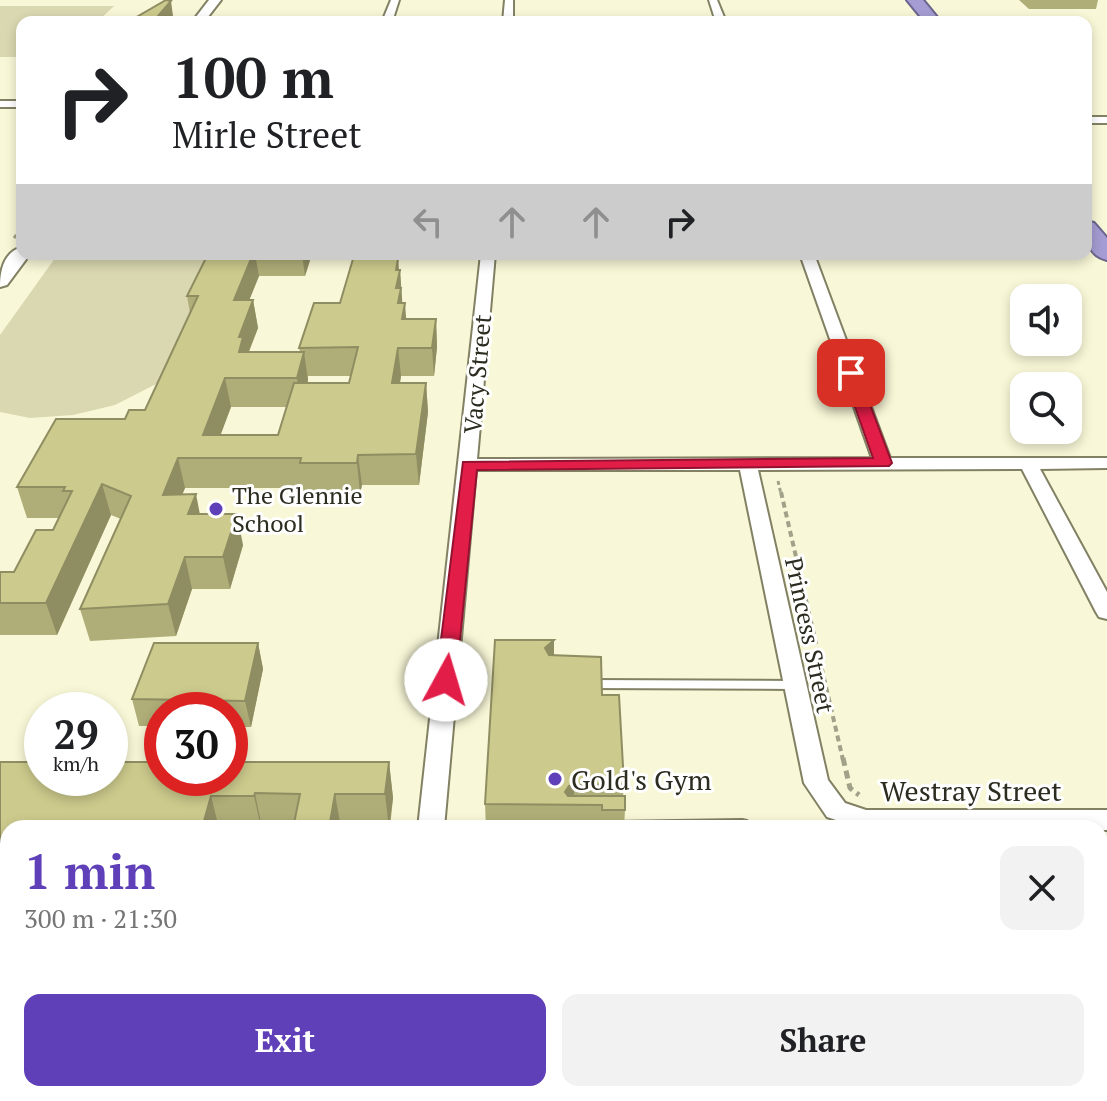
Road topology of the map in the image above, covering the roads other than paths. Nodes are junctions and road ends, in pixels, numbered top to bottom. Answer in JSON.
{"nodes":[{"id":1,"x":215,"y":0,"type":"edge"},
{"id":2,"x":900,"y":0,"type":"edge"},
{"id":3,"x":915,"y":0,"type":"edge"},
{"id":4,"x":203,"y":16,"type":"edge"},
{"id":5,"x":913,"y":16,"type":"edge"},
{"id":6,"x":928,"y":16,"type":"edge"},
{"id":7,"x":1095,"y":221,"type":"edge"},
{"id":8,"x":1107,"y":253,"type":"edge"},
{"id":9,"x":12,"y":259,"type":"edge"},
{"id":10,"x":487,"y":260,"type":"edge"},
{"id":11,"x":809,"y":260,"type":"edge"},
{"id":12,"x":0,"y":281,"type":"edge"},
{"id":13,"x":883,"y":463,"type":"junction"},
{"id":14,"x":1028,"y":463,"type":"junction"},
{"id":15,"x":1107,"y":463,"type":"edge"},
{"id":16,"x":748,"y":464,"type":"junction"},
{"id":17,"x":469,"y":465,"type":"junction"},
{"id":18,"x":1107,"y":612,"type":"edge"},
{"id":19,"x":569,"y":684,"type":"edge"},
{"id":20,"x":794,"y":685,"type":"junction"},
{"id":21,"x":836,"y":810,"type":"joint"},
{"id":22,"x":432,"y":820,"type":"edge"},
{"id":23,"x":1107,"y":820,"type":"edge"}],
"edges":[{"from":1,"to":4,"type":"street"},
{"from":2,"to":5,"type":"highway"},
{"from":3,"to":6,"type":"highway"},
{"from":7,"to":8,"type":"highway"},
{"from":9,"to":12,"type":"street"},
{"from":10,"to":17,"type":"street","name":"Vacy Street"},
{"from":11,"to":13,"type":"street"},
{"from":13,"to":14,"type":"street"},
{"from":13,"to":16,"type":"street"},
{"from":14,"to":15,"type":"street"},
{"from":14,"to":18,"type":"street"},
{"from":16,"to":17,"type":"street"},
{"from":16,"to":20,"type":"street","name":"Princess Street"},
{"from":17,"to":22,"type":"street","name":"Vacy Street"},
{"from":19,"to":20,"type":"lane"},
{"from":20,"to":21,"type":"street","name":"Princess Street"},
{"from":21,"to":23,"type":"street","name":"Westray Street"}]}
